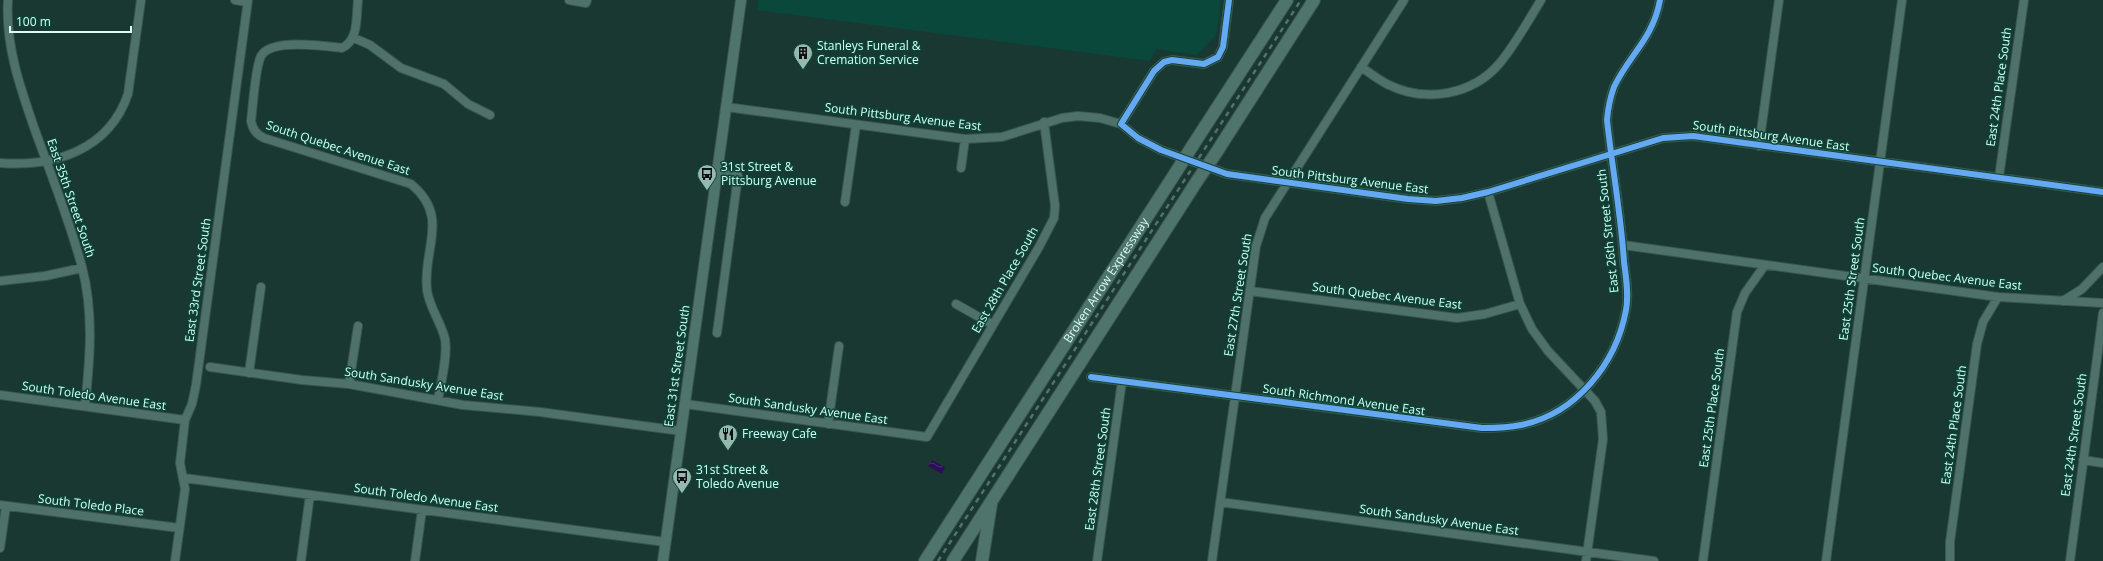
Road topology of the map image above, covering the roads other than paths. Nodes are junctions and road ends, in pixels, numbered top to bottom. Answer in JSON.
{"nodes":[{"id":1,"x":8,"y":0,"type":"edge"},
{"id":2,"x":141,"y":0,"type":"edge"},
{"id":3,"x":235,"y":0,"type":"edge"},
{"id":4,"x":358,"y":0,"type":"edge"},
{"id":5,"x":573,"y":0,"type":"edge"},
{"id":6,"x":741,"y":0,"type":"edge"},
{"id":7,"x":1230,"y":0,"type":"edge"},
{"id":8,"x":1287,"y":0,"type":"edge"},
{"id":9,"x":1314,"y":0,"type":"edge"},
{"id":10,"x":1404,"y":0,"type":"edge"},
{"id":11,"x":1541,"y":0,"type":"edge"},
{"id":12,"x":1660,"y":0,"type":"edge"},
{"id":13,"x":1779,"y":0,"type":"edge"},
{"id":14,"x":1902,"y":0,"type":"edge"},
{"id":15,"x":2024,"y":0,"type":"edge"},
{"id":16,"x":247,"y":1,"type":"edge"},
{"id":17,"x":586,"y":1,"type":"edge"},
{"id":18,"x":354,"y":38,"type":"junction"},
{"id":19,"x":1361,"y":67,"type":"junction"},
{"id":20,"x":726,"y":107,"type":"junction"},
{"id":21,"x":490,"y":115,"type":"dead end"},
{"id":22,"x":1044,"y":122,"type":"junction"},
{"id":23,"x":1121,"y":124,"type":"junction"},
{"id":24,"x":856,"y":125,"type":"junction"},
{"id":25,"x":965,"y":139,"type":"junction"},
{"id":26,"x":1759,"y":146,"type":"junction"},
{"id":27,"x":1611,"y":153,"type":"junction"},
{"id":28,"x":46,"y":161,"type":"junction"},
{"id":29,"x":1880,"y":162,"type":"junction"},
{"id":30,"x":0,"y":163,"type":"edge"},
{"id":31,"x":961,"y":168,"type":"dead end"},
{"id":32,"x":717,"y":174,"type":"junction"},
{"id":33,"x":1999,"y":178,"type":"junction"},
{"id":34,"x":1286,"y":183,"type":"junction"},
{"id":35,"x":1488,"y":192,"type":"junction"},
{"id":36,"x":2103,"y":192,"type":"edge"},
{"id":37,"x":845,"y":202,"type":"dead end"},
{"id":38,"x":1623,"y":245,"type":"junction"},
{"id":39,"x":1765,"y":265,"type":"junction"},
{"id":40,"x":2103,"y":267,"type":"edge"},
{"id":41,"x":82,"y":268,"type":"junction"},
{"id":42,"x":1864,"y":278,"type":"junction"},
{"id":43,"x":0,"y":281,"type":"edge"},
{"id":44,"x":261,"y":287,"type":"dead end"},
{"id":45,"x":1250,"y":291,"type":"junction"},
{"id":46,"x":1998,"y":297,"type":"junction"},
{"id":47,"x":2062,"y":301,"type":"junction"},
{"id":48,"x":2103,"y":302,"type":"edge"},
{"id":49,"x":956,"y":304,"type":"dead end"},
{"id":50,"x":1520,"y":304,"type":"junction"},
{"id":51,"x":2103,"y":313,"type":"edge"},
{"id":52,"x":993,"y":325,"type":"junction"},
{"id":53,"x":358,"y":326,"type":"dead end"},
{"id":54,"x":717,"y":333,"type":"dead end"},
{"id":55,"x":839,"y":346,"type":"dead end"},
{"id":56,"x":210,"y":367,"type":"dead end"},
{"id":57,"x":250,"y":373,"type":"junction"},
{"id":58,"x":1091,"y":377,"type":"dead end"},
{"id":59,"x":1122,"y":381,"type":"junction"},
{"id":60,"x":349,"y":384,"type":"junction"},
{"id":61,"x":1585,"y":390,"type":"junction"},
{"id":62,"x":0,"y":395,"type":"edge"},
{"id":63,"x":1235,"y":396,"type":"junction"},
{"id":64,"x":438,"y":400,"type":"junction"},
{"id":65,"x":685,"y":404,"type":"junction"},
{"id":66,"x":85,"y":406,"type":"junction"},
{"id":67,"x":185,"y":420,"type":"junction"},
{"id":68,"x":828,"y":424,"type":"junction"},
{"id":69,"x":682,"y":431,"type":"junction"},
{"id":70,"x":927,"y":437,"type":"joint"},
{"id":71,"x":2083,"y":460,"type":"junction"},
{"id":72,"x":2103,"y":463,"type":"edge"},
{"id":73,"x":184,"y":478,"type":"junction"},
{"id":74,"x":310,"y":495,"type":"junction"},
{"id":75,"x":992,"y":501,"type":"junction"},
{"id":76,"x":1220,"y":502,"type":"junction"},
{"id":77,"x":3,"y":505,"type":"edge"},
{"id":78,"x":422,"y":510,"type":"junction"},
{"id":79,"x":179,"y":528,"type":"junction"},
{"id":80,"x":665,"y":542,"type":"junction"},
{"id":81,"x":0,"y":548,"type":"edge"},
{"id":82,"x":1587,"y":552,"type":"junction"},
{"id":83,"x":175,"y":561,"type":"edge"},
{"id":84,"x":301,"y":561,"type":"edge"},
{"id":85,"x":415,"y":561,"type":"edge"},
{"id":86,"x":663,"y":561,"type":"edge"},
{"id":87,"x":925,"y":561,"type":"edge"},
{"id":88,"x":953,"y":561,"type":"edge"},
{"id":89,"x":982,"y":561,"type":"edge"},
{"id":90,"x":1097,"y":561,"type":"edge"},
{"id":91,"x":1212,"y":561,"type":"edge"},
{"id":92,"x":1586,"y":561,"type":"edge"},
{"id":93,"x":1654,"y":561,"type":"edge"},
{"id":94,"x":1703,"y":561,"type":"edge"},
{"id":95,"x":1826,"y":561,"type":"edge"},
{"id":96,"x":1950,"y":561,"type":"edge"},
{"id":97,"x":2070,"y":561,"type":"edge"}],
"edges":[{"from":1,"to":28,"type":"street","name":"East 35th Street South"},
{"from":2,"to":28,"type":"street"},
{"from":3,"to":16,"type":"street"},
{"from":4,"to":18,"type":"street"},
{"from":5,"to":17,"type":"street"},
{"from":6,"to":20,"type":"main road","name":"East 31st Street South"},
{"from":7,"to":23,"type":"street"},
{"from":8,"to":87,"type":"highway","name":"Broken Arrow Expressway","bridge":true},
{"from":9,"to":75,"type":"highway","name":"Broken Arrow Expressway","bridge":true},
{"from":10,"to":19,"type":"street","name":"East 27th Street South"},
{"from":11,"to":19,"type":"street"},
{"from":12,"to":27,"type":"street","name":"East 26th Street South"},
{"from":13,"to":26,"type":"street"},
{"from":14,"to":29,"type":"street","name":"East 25th Street South"},
{"from":15,"to":33,"type":"street","name":"East 24th Place South"},
{"from":16,"to":67,"type":"street","name":"East 33rd Street South"},
{"from":18,"to":21,"type":"street"},
{"from":18,"to":64,"type":"street","name":"South Quebec Avenue East"},
{"from":19,"to":34,"type":"street","name":"East 27th Street South"},
{"from":20,"to":24,"type":"street","name":"South Pittsburg Avenue East"},
{"from":20,"to":32,"type":"main road","name":"East 31st Street South"},
{"from":22,"to":23,"type":"street","name":"South Pittsburg Avenue East"},
{"from":22,"to":25,"type":"street","name":"South Pittsburg Avenue East"},
{"from":22,"to":52,"type":"street","name":"East 28th Place South"},
{"from":23,"to":34,"type":"street","name":"South Pittsburg Avenue East"},
{"from":24,"to":25,"type":"street","name":"South Pittsburg Avenue East"},
{"from":24,"to":37,"type":"street"},
{"from":25,"to":31,"type":"street"},
{"from":26,"to":27,"type":"street","name":"South Pittsburg Avenue East"},
{"from":26,"to":29,"type":"street","name":"South Pittsburg Avenue East"},
{"from":27,"to":35,"type":"street","name":"South Pittsburg Avenue East"},
{"from":27,"to":38,"type":"street","name":"East 26th Street South"},
{"from":28,"to":30,"type":"street"},
{"from":28,"to":41,"type":"street","name":"East 35th Street South"},
{"from":29,"to":33,"type":"street","name":"South Pittsburg Avenue East"},
{"from":29,"to":42,"type":"street","name":"East 25th Street South"},
{"from":32,"to":54,"type":"street"},
{"from":32,"to":65,"type":"main road","name":"East 31st Street South"},
{"from":33,"to":36,"type":"street","name":"South Pittsburg Avenue East"},
{"from":34,"to":35,"type":"street","name":"South Pittsburg Avenue East"},
{"from":34,"to":45,"type":"street","name":"East 27th Street South"},
{"from":35,"to":50,"type":"street"},
{"from":38,"to":39,"type":"street","name":"South Quebec Avenue East"},
{"from":38,"to":61,"type":"street","name":"East 26th Street South"},
{"from":39,"to":42,"type":"street","name":"South Quebec Avenue East"},
{"from":39,"to":94,"type":"street","name":"East 25th Place South"},
{"from":40,"to":47,"type":"street"},
{"from":41,"to":43,"type":"street"},
{"from":41,"to":66,"type":"street","name":"East 35th Street South"},
{"from":42,"to":46,"type":"street","name":"South Quebec Avenue East"},
{"from":42,"to":95,"type":"street","name":"East 25th Street South"},
{"from":44,"to":57,"type":"street"},
{"from":45,"to":50,"type":"street","name":"South Quebec Avenue East"},
{"from":45,"to":63,"type":"street","name":"East 27th Street South"},
{"from":46,"to":47,"type":"street","name":"South Quebec Avenue East"},
{"from":46,"to":96,"type":"street","name":"East 24th Place South"},
{"from":47,"to":48,"type":"street","name":"South Quebec Avenue East"},
{"from":49,"to":52,"type":"street"},
{"from":50,"to":61,"type":"street"},
{"from":51,"to":71,"type":"street","name":"East 24th Street South"},
{"from":52,"to":70,"type":"street","name":"East 28th Place South"},
{"from":53,"to":60,"type":"street"},
{"from":55,"to":68,"type":"street"},
{"from":56,"to":57,"type":"street","name":"South Sandusky Avenue East"},
{"from":57,"to":60,"type":"street","name":"South Sandusky Avenue East"},
{"from":58,"to":59,"type":"street","name":"South Richmond Avenue East"},
{"from":59,"to":63,"type":"street","name":"South Richmond Avenue East"},
{"from":59,"to":90,"type":"street","name":"East 28th Street South"},
{"from":60,"to":64,"type":"street","name":"South Sandusky Avenue East"},
{"from":61,"to":63,"type":"street","name":"South Richmond Avenue East"},
{"from":61,"to":82,"type":"street"},
{"from":62,"to":66,"type":"street","name":"South Toledo Avenue East"},
{"from":63,"to":76,"type":"street","name":"East 27th Street South"},
{"from":64,"to":69,"type":"street","name":"South Sandusky Avenue East"},
{"from":65,"to":68,"type":"street","name":"South Sandusky Avenue East"},
{"from":65,"to":69,"type":"main road","name":"East 31st Street South"},
{"from":66,"to":67,"type":"street","name":"South Toledo Avenue East"},
{"from":67,"to":73,"type":"street","name":"East 33rd Street South"},
{"from":68,"to":70,"type":"street","name":"South Sandusky Avenue East"},
{"from":69,"to":80,"type":"main road","name":"East 31st Street South"},
{"from":71,"to":72,"type":"street"},
{"from":71,"to":97,"type":"street","name":"East 24th Street South"},
{"from":73,"to":74,"type":"street","name":"South Toledo Avenue East"},
{"from":73,"to":79,"type":"street","name":"East 33rd Street South"},
{"from":74,"to":78,"type":"street","name":"South Toledo Avenue East"},
{"from":74,"to":84,"type":"street"},
{"from":75,"to":88,"type":"highway","name":"Broken Arrow Expressway"},
{"from":75,"to":89,"type":"highway"},
{"from":76,"to":82,"type":"street","name":"South Sandusky Avenue East"},
{"from":76,"to":91,"type":"street","name":"East 27th Street South"},
{"from":77,"to":79,"type":"street","name":"South Toledo Place"},
{"from":77,"to":81,"type":"street"},
{"from":78,"to":80,"type":"street","name":"South Toledo Avenue East"},
{"from":78,"to":85,"type":"street"},
{"from":79,"to":83,"type":"street","name":"East 33rd Street South"},
{"from":80,"to":86,"type":"main road","name":"East 31st Street South"},
{"from":82,"to":92,"type":"street"},
{"from":82,"to":93,"type":"street","name":"South Sandusky Avenue East"}]}
